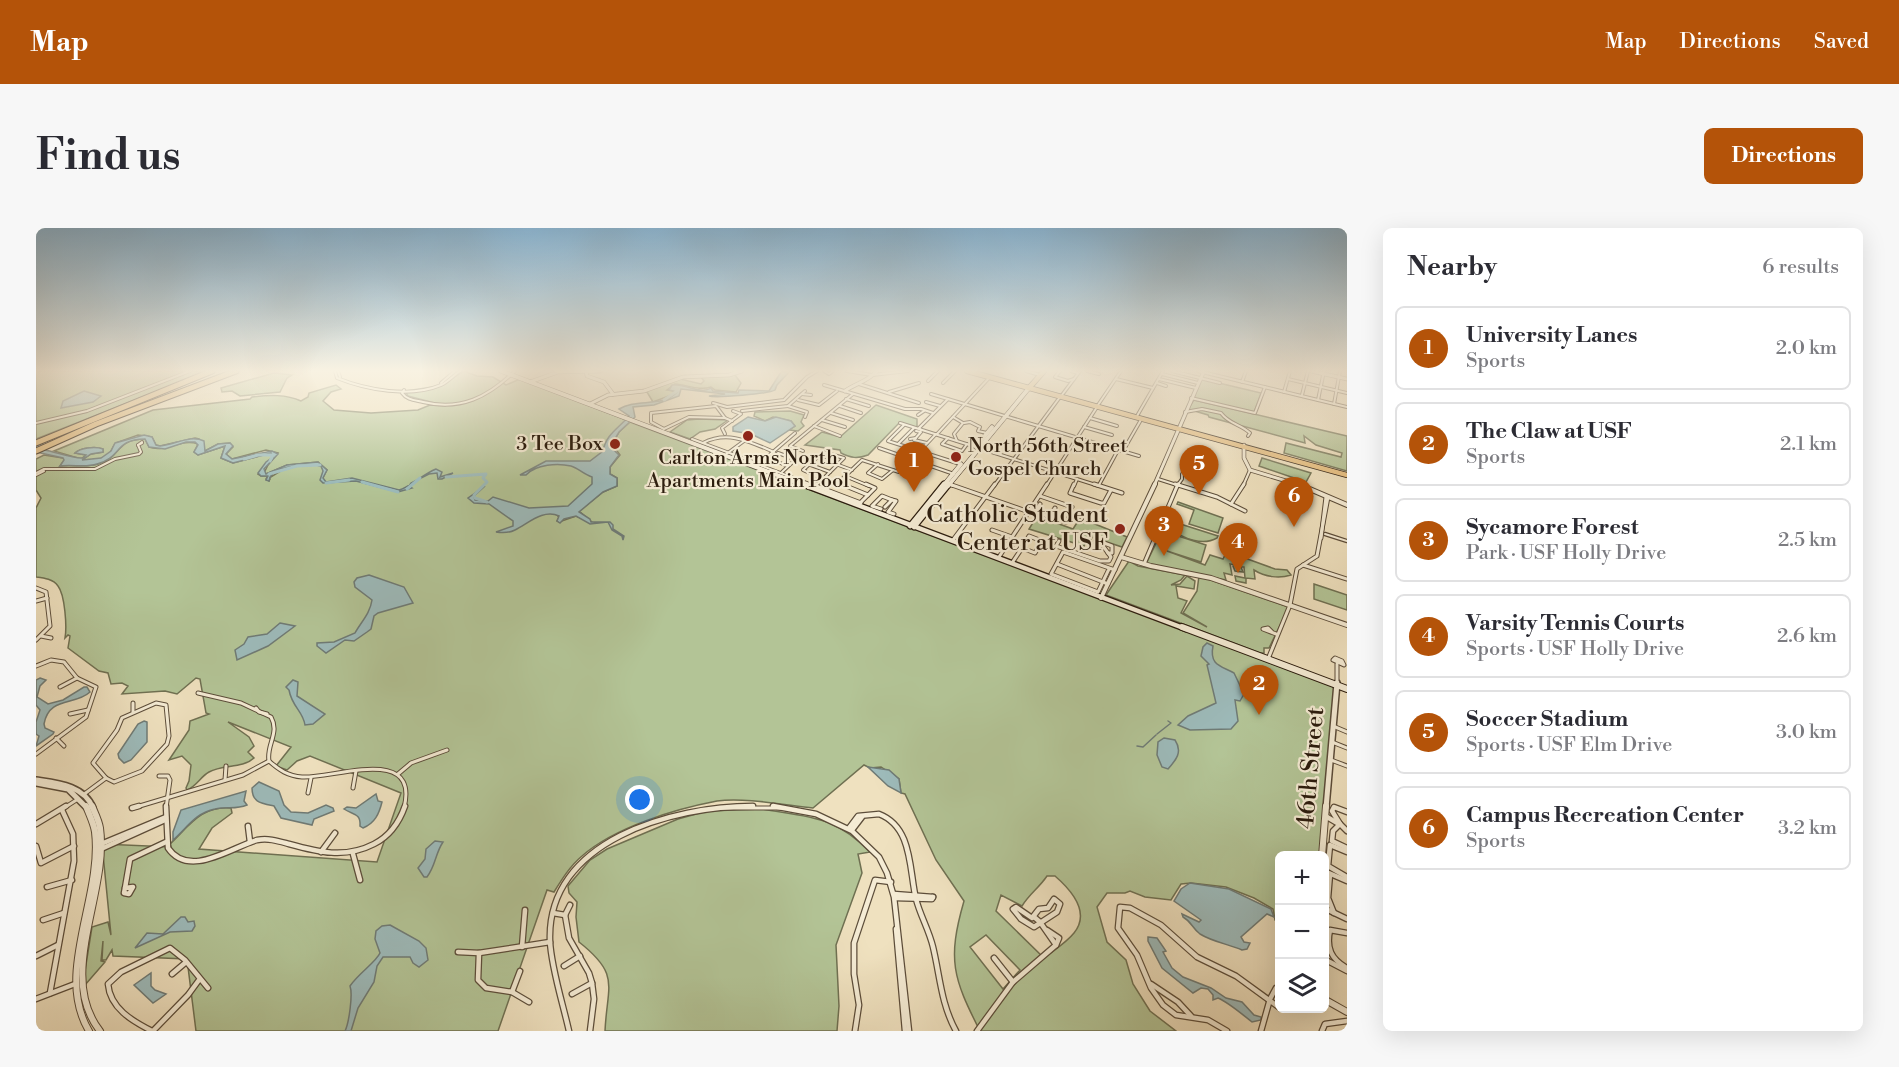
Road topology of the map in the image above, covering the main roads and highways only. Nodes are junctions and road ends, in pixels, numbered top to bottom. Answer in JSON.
{"nodes":[{"id":1,"x":124,"y":408,"type":"edge"},
{"id":2,"x":136,"y":408,"type":"edge"},
{"id":3,"x":605,"y":408,"type":"edge"},
{"id":4,"x":1010,"y":408,"type":"edge"},
{"id":5,"x":1109,"y":408,"type":"edge"},
{"id":6,"x":1004,"y":416,"type":"junction"},
{"id":7,"x":1140,"y":417,"type":"junction"},
{"id":8,"x":1180,"y":428,"type":"junction"},
{"id":9,"x":51,"y":440,"type":"junction"},
{"id":10,"x":36,"y":443,"type":"edge"},
{"id":11,"x":1244,"y":444,"type":"junction"},
{"id":12,"x":978,"y":448,"type":"junction"},
{"id":13,"x":36,"y":451,"type":"edge"},
{"id":14,"x":1347,"y":474,"type":"edge"},
{"id":15,"x":912,"y":526,"type":"junction"},
{"id":16,"x":998,"y":558,"type":"junction"},
{"id":17,"x":1102,"y":597,"type":"junction"},
{"id":18,"x":1347,"y":688,"type":"edge"}],
"edges":[{"from":1,"to":9,"type":"highway"},
{"from":2,"to":9,"type":"highway"},
{"from":3,"to":15,"type":"main road"},
{"from":4,"to":6,"type":"main road"},
{"from":5,"to":7,"type":"main road"},
{"from":6,"to":12,"type":"main road"},
{"from":6,"to":12,"type":"main road"},
{"from":7,"to":8,"type":"main road"},
{"from":7,"to":8,"type":"main road"},
{"from":8,"to":11,"type":"main road"},
{"from":9,"to":10,"type":"highway"},
{"from":9,"to":13,"type":"highway"},
{"from":11,"to":14,"type":"main road"},
{"from":11,"to":14,"type":"main road"},
{"from":12,"to":15,"type":"main road"},
{"from":15,"to":16,"type":"main road"},
{"from":16,"to":17,"type":"main road"},
{"from":16,"to":17,"type":"main road"},
{"from":17,"to":18,"type":"main road"}]}
